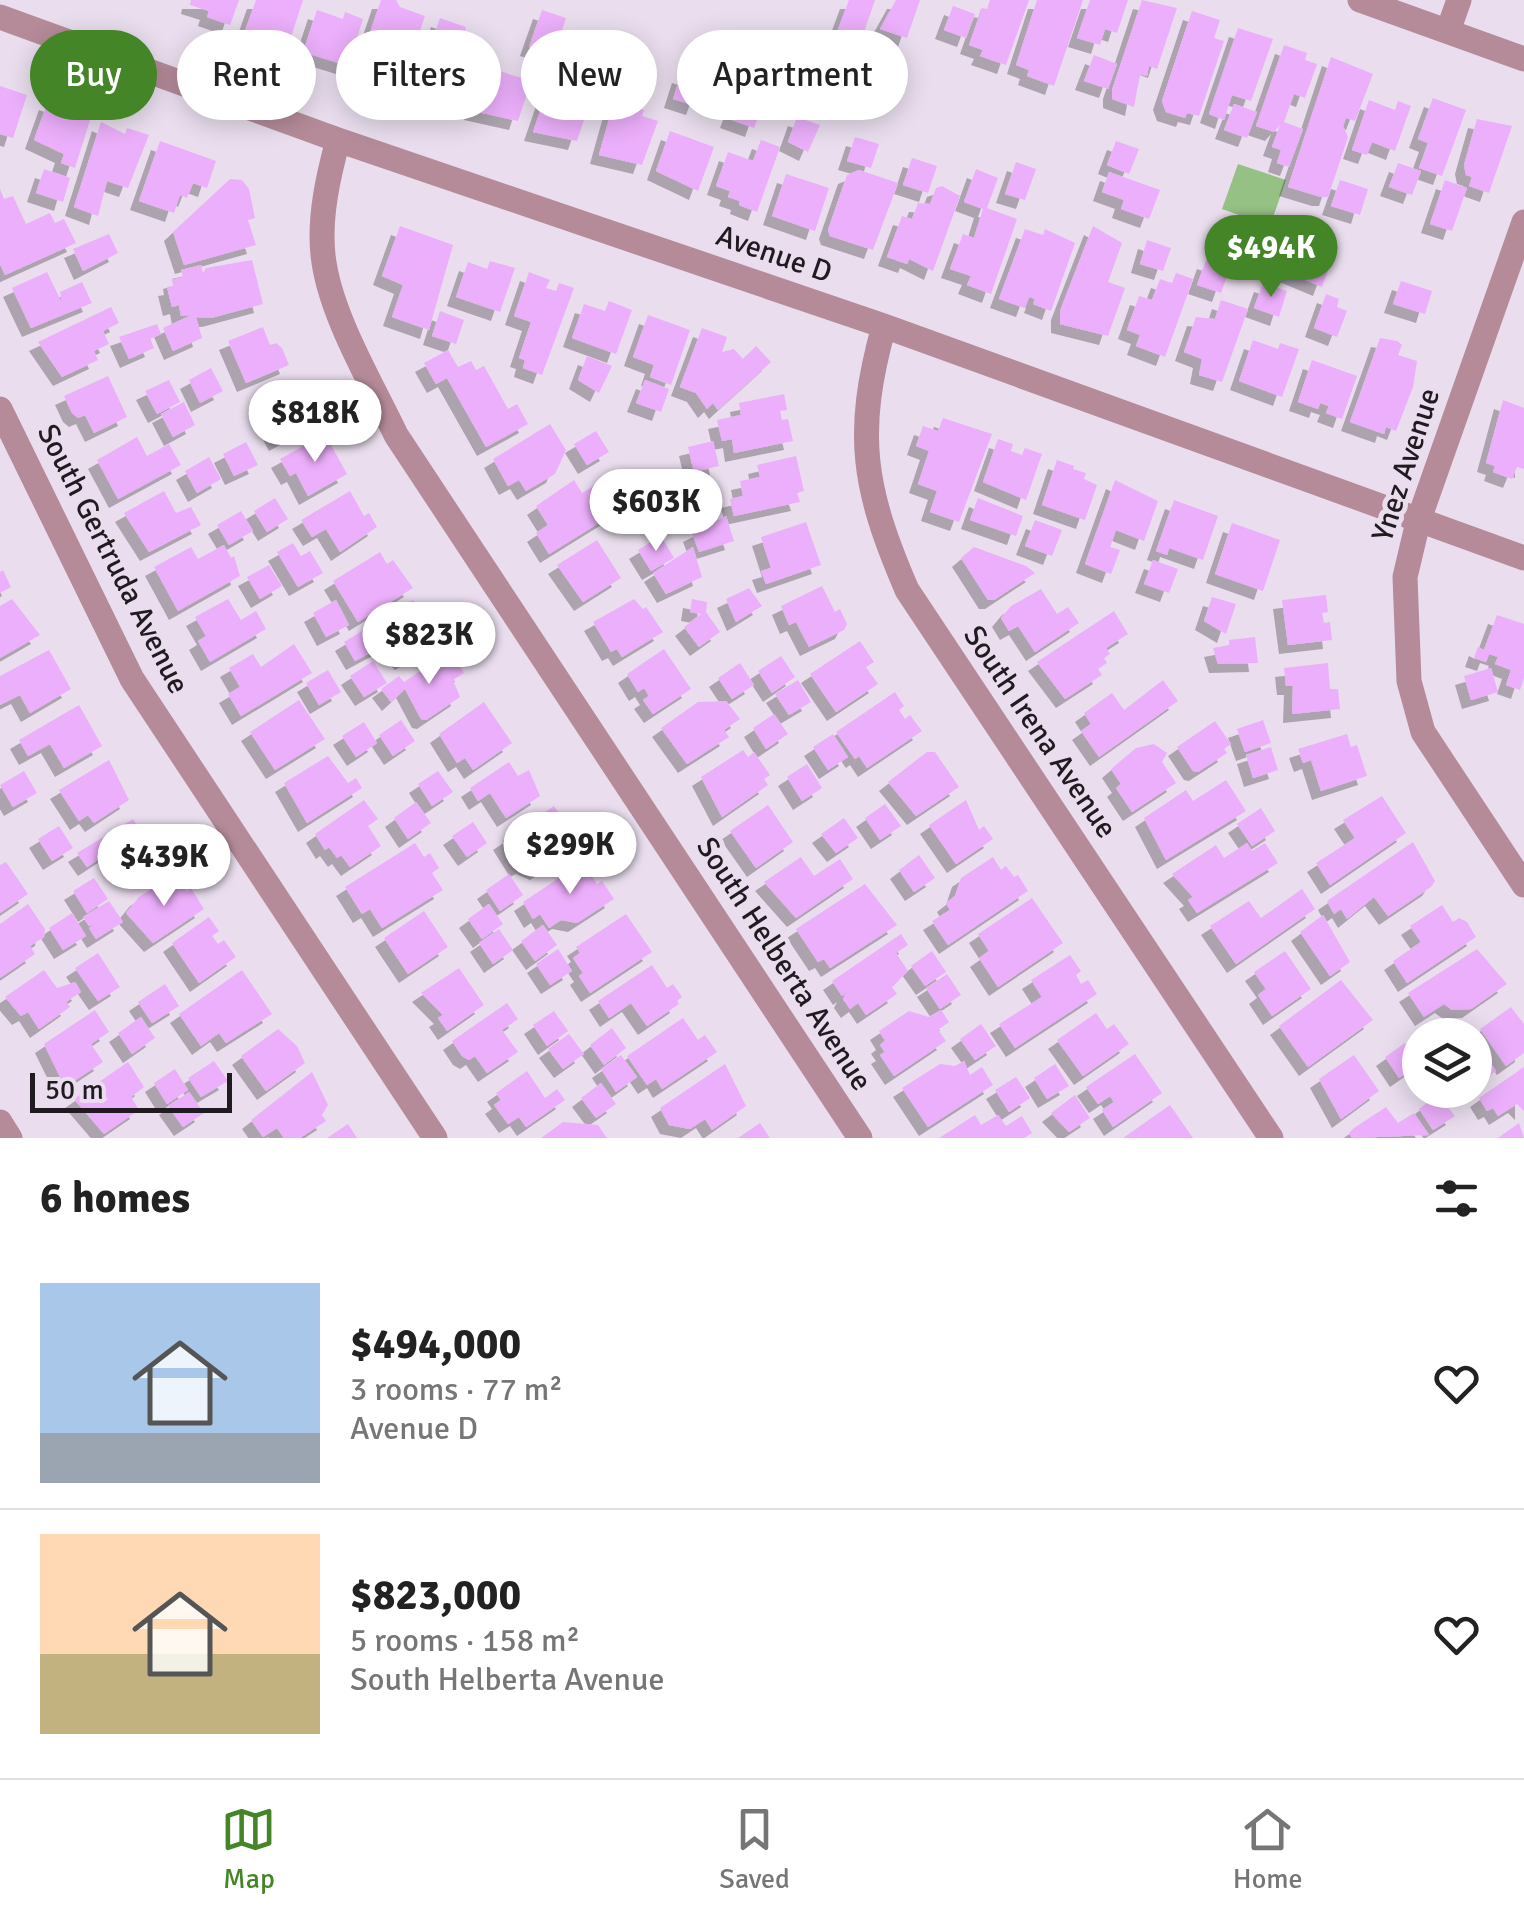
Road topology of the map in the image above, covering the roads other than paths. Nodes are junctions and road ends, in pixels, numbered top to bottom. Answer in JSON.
{"nodes":[{"id":1,"x":1360,"y":0,"type":"edge"},
{"id":2,"x":1459,"y":0,"type":"edge"},
{"id":3,"x":0,"y":18,"type":"edge"},
{"id":4,"x":1448,"y":31,"type":"junction"},
{"id":5,"x":1524,"y":59,"type":"edge"},
{"id":6,"x":338,"y":140,"type":"junction"},
{"id":7,"x":1524,"y":222,"type":"edge"},
{"id":8,"x":884,"y":326,"type":"junction"},
{"id":9,"x":0,"y":409,"type":"edge"},
{"id":10,"x":1418,"y":522,"type":"junction"},
{"id":11,"x":1524,"y":558,"type":"edge"},
{"id":12,"x":1524,"y":885,"type":"edge"},
{"id":13,"x":0,"y":1122,"type":"edge"},
{"id":14,"x":10,"y":1138,"type":"edge"},
{"id":15,"x":436,"y":1138,"type":"edge"},
{"id":16,"x":860,"y":1138,"type":"edge"},
{"id":17,"x":1272,"y":1138,"type":"edge"}],
"edges":[{"from":1,"to":4,"type":"street"},
{"from":2,"to":4,"type":"street"},
{"from":3,"to":6,"type":"street","name":"Avenue D"},
{"from":4,"to":5,"type":"street"},
{"from":6,"to":8,"type":"street","name":"Avenue D"},
{"from":6,"to":16,"type":"street","name":"South Helberta Avenue"},
{"from":7,"to":10,"type":"street","name":"Ynez Avenue"},
{"from":8,"to":10,"type":"street","name":"Avenue D"},
{"from":8,"to":17,"type":"street","name":"South Irena Avenue"},
{"from":9,"to":15,"type":"street","name":"South Gertruda Avenue"},
{"from":10,"to":11,"type":"street","name":"Avenue D"},
{"from":10,"to":12,"type":"street","name":"Ynez Avenue"},
{"from":13,"to":14,"type":"street"}]}
